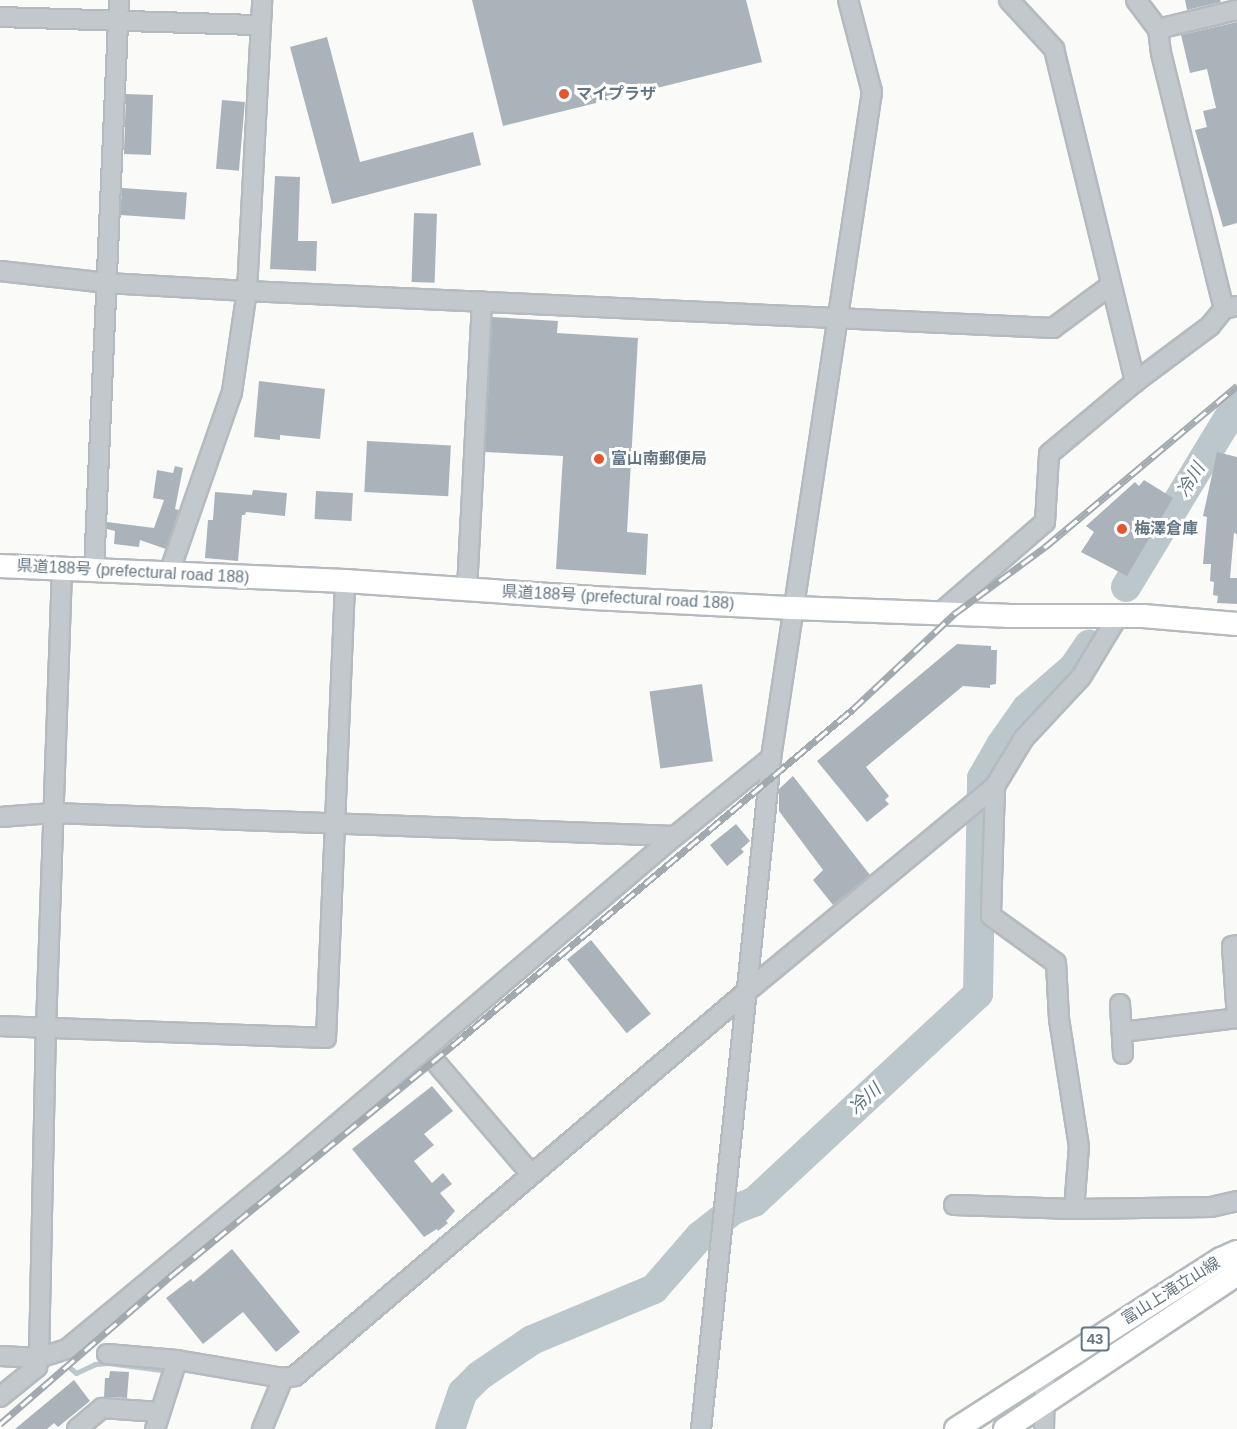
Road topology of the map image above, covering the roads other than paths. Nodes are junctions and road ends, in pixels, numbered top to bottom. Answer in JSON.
{"nodes":[{"id":1,"x":119,"y":0,"type":"edge"},
{"id":2,"x":262,"y":0,"type":"edge"},
{"id":3,"x":849,"y":0,"type":"edge"},
{"id":4,"x":1009,"y":0,"type":"edge"},
{"id":5,"x":1136,"y":0,"type":"edge"},
{"id":6,"x":1237,"y":10,"type":"edge"},
{"id":7,"x":0,"y":17,"type":"edge"},
{"id":8,"x":118,"y":21,"type":"junction"},
{"id":9,"x":261,"y":25,"type":"junction"},
{"id":10,"x":1158,"y":29,"type":"junction"},
{"id":11,"x":0,"y":271,"type":"edge"},
{"id":12,"x":107,"y":283,"type":"junction"},
{"id":13,"x":1110,"y":286,"type":"junction"},
{"id":14,"x":247,"y":291,"type":"junction"},
{"id":15,"x":482,"y":301,"type":"junction"},
{"id":16,"x":1231,"y":308,"type":"edge"},
{"id":17,"x":839,"y":319,"type":"junction"},
{"id":18,"x":1135,"y":382,"type":"junction"},
{"id":19,"x":0,"y":566,"type":"edge"},
{"id":20,"x":62,"y":569,"type":"junction"},
{"id":21,"x":94,"y":570,"type":"junction"},
{"id":22,"x":169,"y":573,"type":"junction"},
{"id":23,"x":345,"y":581,"type":"junction"},
{"id":24,"x":467,"y":589,"type":"junction"},
{"id":25,"x":793,"y":608,"type":"junction"},
{"id":26,"x":940,"y":613,"type":"junction"},
{"id":27,"x":1118,"y":616,"type":"junction"},
{"id":28,"x":1237,"y":624,"type":"edge"},
{"id":29,"x":771,"y":758,"type":"junction"},
{"id":30,"x":995,"y":786,"type":"junction"},
{"id":31,"x":53,"y":813,"type":"junction"},
{"id":32,"x":0,"y":817,"type":"edge"},
{"id":33,"x":333,"y":824,"type":"junction"},
{"id":34,"x":675,"y":836,"type":"junction"},
{"id":35,"x":1237,"y":945,"type":"edge"},
{"id":36,"x":745,"y":993,"type":"junction"},
{"id":37,"x":1120,"y":1004,"type":"dead end"},
{"id":38,"x":0,"y":1026,"type":"edge"},
{"id":39,"x":46,"y":1028,"type":"junction"},
{"id":40,"x":1122,"y":1032,"type":"junction"},
{"id":41,"x":1123,"y":1054,"type":"dead end"},
{"id":42,"x":438,"y":1065,"type":"dead end"},
{"id":43,"x":531,"y":1174,"type":"junction"},
{"id":44,"x":1237,"y":1201,"type":"edge"},
{"id":45,"x":954,"y":1205,"type":"dead end"},
{"id":46,"x":1074,"y":1209,"type":"junction"},
{"id":47,"x":1237,"y":1252,"type":"edge"},
{"id":48,"x":1237,"y":1274,"type":"edge"},
{"id":49,"x":107,"y":1354,"type":"dead end"},
{"id":50,"x":0,"y":1356,"type":"edge"},
{"id":51,"x":39,"y":1358,"type":"junction"},
{"id":52,"x":177,"y":1360,"type":"junction"},
{"id":53,"x":1046,"y":1370,"type":"junction"},
{"id":54,"x":283,"y":1378,"type":"junction"},
{"id":55,"x":0,"y":1397,"type":"edge"},
{"id":56,"x":1045,"y":1403,"type":"junction"},
{"id":57,"x":157,"y":1420,"type":"edge"},
{"id":58,"x":77,"y":1429,"type":"edge"},
{"id":59,"x":262,"y":1429,"type":"edge"},
{"id":60,"x":701,"y":1429,"type":"edge"},
{"id":61,"x":956,"y":1429,"type":"edge"},
{"id":62,"x":1005,"y":1429,"type":"edge"},
{"id":63,"x":1044,"y":1429,"type":"edge"}],
"edges":[{"from":1,"to":8,"type":"street"},
{"from":2,"to":9,"type":"street"},
{"from":3,"to":17,"type":"street"},
{"from":4,"to":13,"type":"street"},
{"from":5,"to":10,"type":"street"},
{"from":6,"to":10,"type":"street"},
{"from":7,"to":8,"type":"street"},
{"from":8,"to":9,"type":"street"},
{"from":8,"to":12,"type":"street"},
{"from":9,"to":14,"type":"street"},
{"from":10,"to":16,"type":"street"},
{"from":11,"to":12,"type":"street"},
{"from":12,"to":14,"type":"street"},
{"from":12,"to":21,"type":"street"},
{"from":13,"to":17,"type":"street"},
{"from":13,"to":18,"type":"street"},
{"from":14,"to":15,"type":"street"},
{"from":14,"to":22,"type":"street"},
{"from":15,"to":17,"type":"street"},
{"from":15,"to":24,"type":"street"},
{"from":16,"to":18,"type":"street"},
{"from":17,"to":25,"type":"street"},
{"from":18,"to":26,"type":"street"},
{"from":19,"to":20,"type":"main road","name":"県道188号 (prefectural road 188)"},
{"from":20,"to":21,"type":"main road","name":"県道188号 (prefectural road 188)"},
{"from":20,"to":31,"type":"street"},
{"from":21,"to":22,"type":"main road","name":"県道188号 (prefectural road 188)"},
{"from":22,"to":23,"type":"main road","name":"県道188号 (prefectural road 188)"},
{"from":23,"to":24,"type":"main road","name":"県道188号 (prefectural road 188)"},
{"from":23,"to":33,"type":"street"},
{"from":24,"to":25,"type":"main road","name":"県道188号 (prefectural road 188)"},
{"from":25,"to":26,"type":"main road","name":"県道188号 (prefectural road 188)"},
{"from":25,"to":29,"type":"street"},
{"from":26,"to":27,"type":"main road","name":"県道188号 (prefectural road 188)"},
{"from":27,"to":28,"type":"main road","name":"県道188号 (prefectural road 188)"},
{"from":27,"to":30,"type":"street"},
{"from":29,"to":34,"type":"street"},
{"from":29,"to":36,"type":"street"},
{"from":30,"to":36,"type":"street"},
{"from":30,"to":46,"type":"street"},
{"from":31,"to":32,"type":"street"},
{"from":31,"to":33,"type":"street"},
{"from":31,"to":39,"type":"street"},
{"from":33,"to":34,"type":"street"},
{"from":33,"to":39,"type":"street"},
{"from":34,"to":51,"type":"street"},
{"from":35,"to":40,"type":"street"},
{"from":36,"to":43,"type":"street"},
{"from":36,"to":60,"type":"street"},
{"from":37,"to":40,"type":"street"},
{"from":38,"to":39,"type":"street"},
{"from":39,"to":51,"type":"street"},
{"from":40,"to":41,"type":"street"},
{"from":42,"to":43,"type":"street"},
{"from":43,"to":54,"type":"street"},
{"from":44,"to":46,"type":"street"},
{"from":45,"to":46,"type":"street"},
{"from":47,"to":53,"type":"main road","name":"富山上滝立山線","number":"43"},
{"from":48,"to":56,"type":"main road","name":"富山上滝立山線","number":"43"},
{"from":49,"to":52,"type":"street"},
{"from":50,"to":51,"type":"street"},
{"from":51,"to":55,"type":"street"},
{"from":52,"to":54,"type":"street"},
{"from":52,"to":57,"type":"street"},
{"from":53,"to":56,"type":"street"},
{"from":53,"to":61,"type":"main road","name":"富山上滝立山線","number":"43"},
{"from":54,"to":59,"type":"street"},
{"from":56,"to":62,"type":"main road","name":"富山上滝立山線","number":"43"},
{"from":56,"to":63,"type":"street"},
{"from":57,"to":58,"type":"street"}]}
